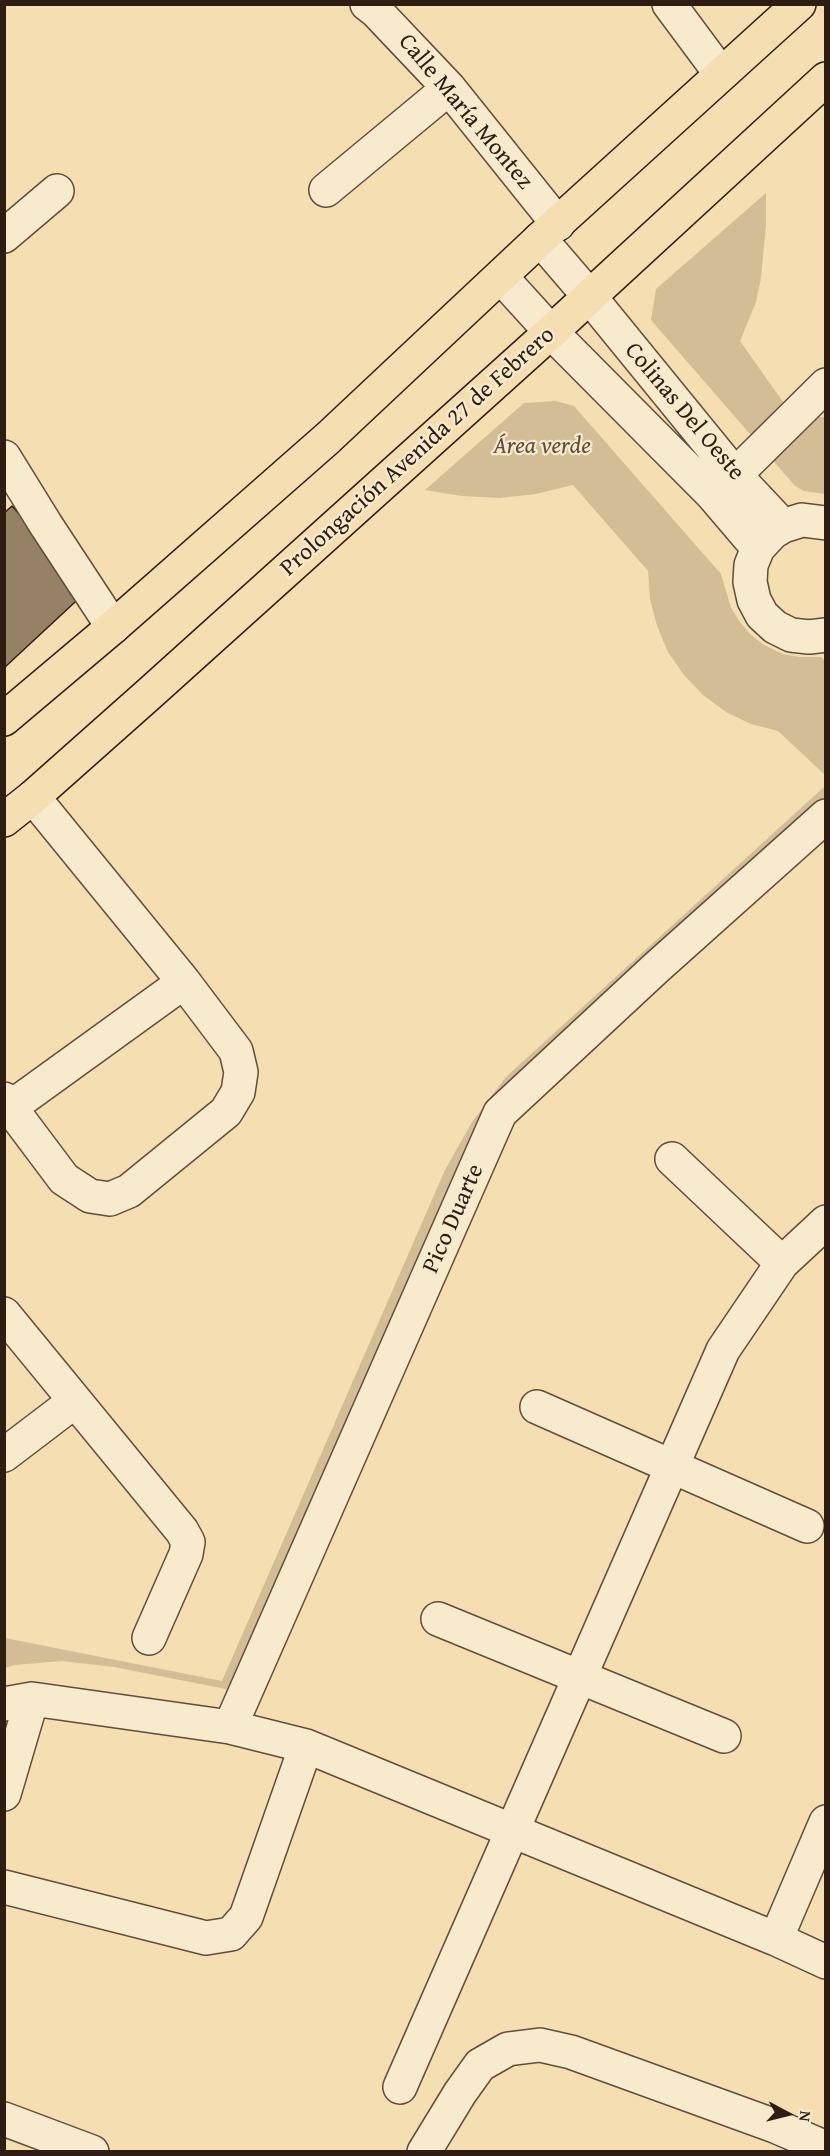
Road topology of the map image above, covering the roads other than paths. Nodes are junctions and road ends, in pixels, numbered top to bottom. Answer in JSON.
{"nodes":[{"id":1,"x":669,"y":4,"type":"edge"},
{"id":2,"x":799,"y":4,"type":"edge"},
{"id":3,"x":374,"y":7,"type":"edge"},
{"id":4,"x":721,"y":74,"type":"junction"},
{"id":5,"x":825,"y":79,"type":"edge"},
{"id":6,"x":449,"y":88,"type":"junction"},
{"id":7,"x":326,"y":190,"type":"dead end"},
{"id":8,"x":57,"y":191,"type":"dead end"},
{"id":9,"x":549,"y":232,"type":"junction"},
{"id":10,"x":4,"y":236,"type":"edge"},
{"id":11,"x":501,"y":276,"type":"junction"},
{"id":12,"x":589,"y":296,"type":"junction"},
{"id":13,"x":551,"y":332,"type":"junction"},
{"id":14,"x":825,"y":385,"type":"edge"},
{"id":15,"x":4,"y":457,"type":"edge"},
{"id":16,"x":724,"y":485,"type":"junction"},
{"id":17,"x":825,"y":523,"type":"edge"},
{"id":18,"x":783,"y":526,"type":"junction"},
{"id":19,"x":758,"y":548,"type":"junction"},
{"id":20,"x":113,"y":627,"type":"junction"},
{"id":21,"x":825,"y":635,"type":"edge"},
{"id":22,"x":4,"y":719,"type":"edge"},
{"id":23,"x":33,"y":797,"type":"junction"},
{"id":24,"x":825,"y":816,"type":"edge"},
{"id":25,"x":4,"y":820,"type":"edge"},
{"id":26,"x":184,"y":982,"type":"junction"},
{"id":27,"x":8,"y":1103,"type":"edge"},
{"id":28,"x":672,"y":1159,"type":"dead end"},
{"id":29,"x":825,"y":1222,"type":"edge"},
{"id":30,"x":782,"y":1263,"type":"junction"},
{"id":31,"x":4,"y":1314,"type":"edge"},
{"id":32,"x":75,"y":1401,"type":"junction"},
{"id":33,"x":537,"y":1407,"type":"dead end"},
{"id":34,"x":4,"y":1455,"type":"edge"},
{"id":35,"x":670,"y":1467,"type":"junction"},
{"id":36,"x":807,"y":1526,"type":"dead end"},
{"id":37,"x":438,"y":1619,"type":"dead end"},
{"id":38,"x":149,"y":1638,"type":"dead end"},
{"id":39,"x":579,"y":1676,"type":"junction"},
{"id":40,"x":18,"y":1702,"type":"edge"},
{"id":41,"x":230,"y":1727,"type":"junction"},
{"id":42,"x":724,"y":1736,"type":"dead end"},
{"id":43,"x":306,"y":1746,"type":"junction"},
{"id":44,"x":4,"y":1794,"type":"edge"},
{"id":45,"x":825,"y":1822,"type":"edge"},
{"id":46,"x":512,"y":1830,"type":"junction"},
{"id":47,"x":4,"y":1887,"type":"edge"},
{"id":48,"x":776,"y":1939,"type":"junction"},
{"id":49,"x":825,"y":1962,"type":"edge"},
{"id":50,"x":399,"y":2086,"type":"dead end"},
{"id":51,"x":4,"y":2119,"type":"edge"},
{"id":52,"x":825,"y":2148,"type":"edge"},
{"id":53,"x":92,"y":2151,"type":"edge"},
{"id":54,"x":424,"y":2151,"type":"edge"}],
"edges":[{"from":1,"to":4,"type":"street"},
{"from":2,"to":4,"type":"main road"},
{"from":3,"to":6,"type":"street","name":"Calle María Montez"},
{"from":4,"to":9,"type":"main road"},
{"from":5,"to":12,"type":"main road","name":"Prolongación Avenida 27 de Febrero"},
{"from":6,"to":7,"type":"street"},
{"from":6,"to":9,"type":"street","name":"Calle María Montez"},
{"from":8,"to":10,"type":"street"},
{"from":9,"to":11,"type":"main road"},
{"from":9,"to":12,"type":"street","name":"Calle María Montez"},
{"from":11,"to":13,"type":"street","name":"Colinas Del Oeste"},
{"from":11,"to":20,"type":"main road"},
{"from":12,"to":13,"type":"main road","name":"Prolongación Avenida 27 de Febrero"},
{"from":12,"to":16,"type":"street","name":"Colinas Del Oeste"},
{"from":13,"to":16,"type":"street","name":"Colinas Del Oeste"},
{"from":13,"to":23,"type":"main road","name":"Prolongación Avenida 27 de Febrero"},
{"from":14,"to":16,"type":"street"},
{"from":15,"to":20,"type":"street"},
{"from":16,"to":18,"type":"street","name":"Colinas Del Oeste"},
{"from":16,"to":19,"type":"street","name":"Colinas Del Oeste"},
{"from":17,"to":18,"type":"street"},
{"from":18,"to":19,"type":"street"},
{"from":19,"to":21,"type":"street"},
{"from":20,"to":22,"type":"main road"},
{"from":23,"to":25,"type":"main road","name":"Prolongación Avenida 27 de Febrero"},
{"from":23,"to":26,"type":"street"},
{"from":24,"to":41,"type":"street","name":"Pico Duarte"},
{"from":26,"to":27,"type":"street"},
{"from":26,"to":27,"type":"street"},
{"from":28,"to":30,"type":"street"},
{"from":29,"to":30,"type":"street"},
{"from":30,"to":35,"type":"street"},
{"from":31,"to":32,"type":"street"},
{"from":32,"to":34,"type":"street"},
{"from":32,"to":38,"type":"street"},
{"from":33,"to":35,"type":"street"},
{"from":35,"to":36,"type":"street"},
{"from":35,"to":39,"type":"street"},
{"from":37,"to":39,"type":"street"},
{"from":39,"to":42,"type":"street"},
{"from":39,"to":46,"type":"street"},
{"from":40,"to":41,"type":"street"},
{"from":40,"to":44,"type":"street"},
{"from":41,"to":43,"type":"street"},
{"from":43,"to":46,"type":"street"},
{"from":43,"to":47,"type":"street"},
{"from":45,"to":48,"type":"street"},
{"from":46,"to":48,"type":"street"},
{"from":46,"to":50,"type":"street"},
{"from":48,"to":49,"type":"street"},
{"from":51,"to":53,"type":"street"},
{"from":52,"to":54,"type":"street"}]}
